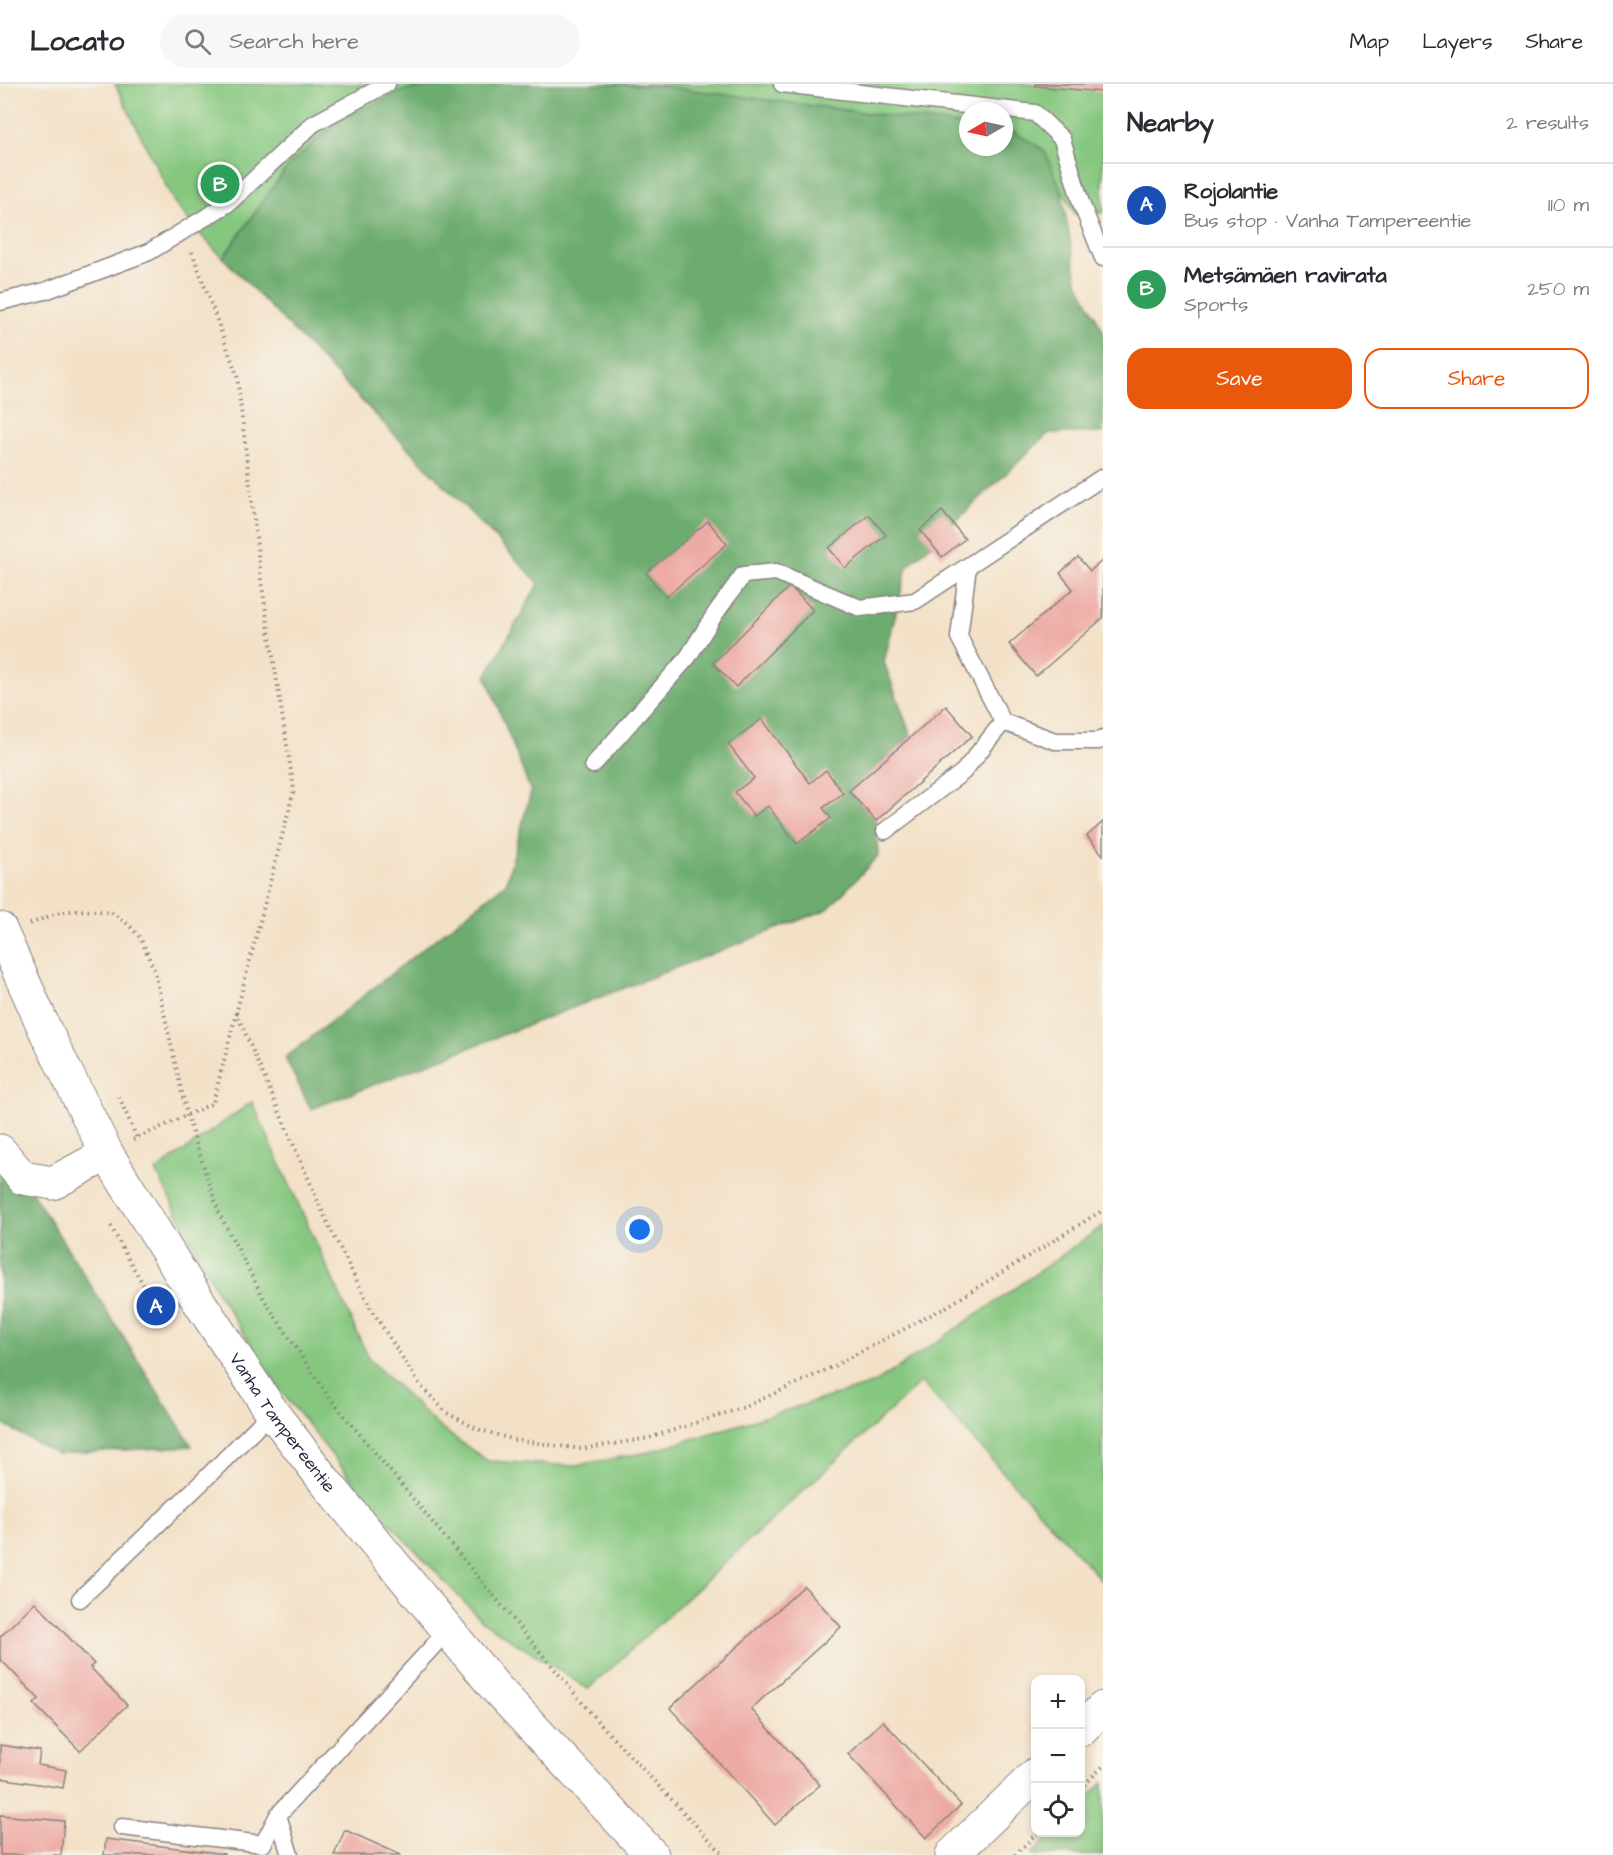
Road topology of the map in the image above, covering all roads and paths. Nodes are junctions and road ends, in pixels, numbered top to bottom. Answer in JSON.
{"nodes":[{"id":1,"x":387,"y":84,"type":"edge"},
{"id":2,"x":782,"y":84,"type":"edge"},
{"id":3,"x":184,"y":229,"type":"junction"},
{"id":4,"x":1103,"y":258,"type":"edge"},
{"id":5,"x":0,"y":302,"type":"edge"},
{"id":6,"x":1102,"y":480,"type":"edge"},
{"id":7,"x":968,"y":566,"type":"junction"},
{"id":8,"x":1003,"y":722,"type":"junction"},
{"id":9,"x":1103,"y":738,"type":"edge"},
{"id":10,"x":593,"y":765,"type":"dead end"},
{"id":11,"x":885,"y":831,"type":"dead end"},
{"id":12,"x":14,"y":927,"type":"edge"},
{"id":13,"x":236,"y":1012,"type":"junction"},
{"id":14,"x":119,"y":1096,"type":"dead end"},
{"id":15,"x":188,"y":1116,"type":"junction"},
{"id":16,"x":137,"y":1138,"type":"junction"},
{"id":17,"x":0,"y":1151,"type":"edge"},
{"id":18,"x":108,"y":1154,"type":"junction"},
{"id":19,"x":1103,"y":1210,"type":"edge"},
{"id":20,"x":109,"y":1222,"type":"dead end"},
{"id":21,"x":156,"y":1306,"type":"dead end"},
{"id":22,"x":272,"y":1413,"type":"junction"},
{"id":23,"x":80,"y":1599,"type":"dead end"},
{"id":24,"x":448,"y":1630,"type":"junction"},
{"id":25,"x":1103,"y":1708,"type":"edge"},
{"id":26,"x":1081,"y":1729,"type":"edge"},
{"id":27,"x":1103,"y":1766,"type":"edge"},
{"id":28,"x":1031,"y":1778,"type":"edge"},
{"id":29,"x":1085,"y":1784,"type":"edge"},
{"id":30,"x":278,"y":1815,"type":"junction"},
{"id":31,"x":122,"y":1827,"type":"dead end"},
{"id":32,"x":1034,"y":1837,"type":"edge"},
{"id":33,"x":290,"y":1855,"type":"edge"},
{"id":34,"x":652,"y":1855,"type":"edge"},
{"id":35,"x":724,"y":1855,"type":"edge"},
{"id":36,"x":952,"y":1855,"type":"edge"},
{"id":37,"x":1015,"y":1855,"type":"edge"}],
"edges":[{"from":1,"to":3,"type":"lane"},
{"from":2,"to":4,"type":"lane"},
{"from":3,"to":5,"type":"lane"},
{"from":3,"to":13,"type":"path"},
{"from":6,"to":7,"type":"lane"},
{"from":7,"to":8,"type":"lane"},
{"from":7,"to":10,"type":"lane"},
{"from":8,"to":9,"type":"lane"},
{"from":8,"to":11,"type":"lane"},
{"from":12,"to":15,"type":"path"},
{"from":12,"to":18,"type":"main road","name":"Vanha Tampereentie"},
{"from":13,"to":15,"type":"path"},
{"from":13,"to":19,"type":"path"},
{"from":14,"to":16,"type":"path"},
{"from":15,"to":16,"type":"path"},
{"from":15,"to":35,"type":"path"},
{"from":16,"to":18,"type":"path"},
{"from":17,"to":18,"type":"main road"},
{"from":18,"to":22,"type":"main road","name":"Vanha Tampereentie"},
{"from":20,"to":21,"type":"path"},
{"from":22,"to":23,"type":"lane"},
{"from":22,"to":24,"type":"main road","name":"Vanha Tampereentie"},
{"from":24,"to":30,"type":"lane"},
{"from":24,"to":34,"type":"main road","name":"Vanha Tampereentie"},
{"from":25,"to":26,"type":"main road"},
{"from":27,"to":29,"type":"path"},
{"from":28,"to":36,"type":"main road"},
{"from":30,"to":31,"type":"lane"},
{"from":30,"to":33,"type":"lane"},
{"from":32,"to":37,"type":"path"}]}
